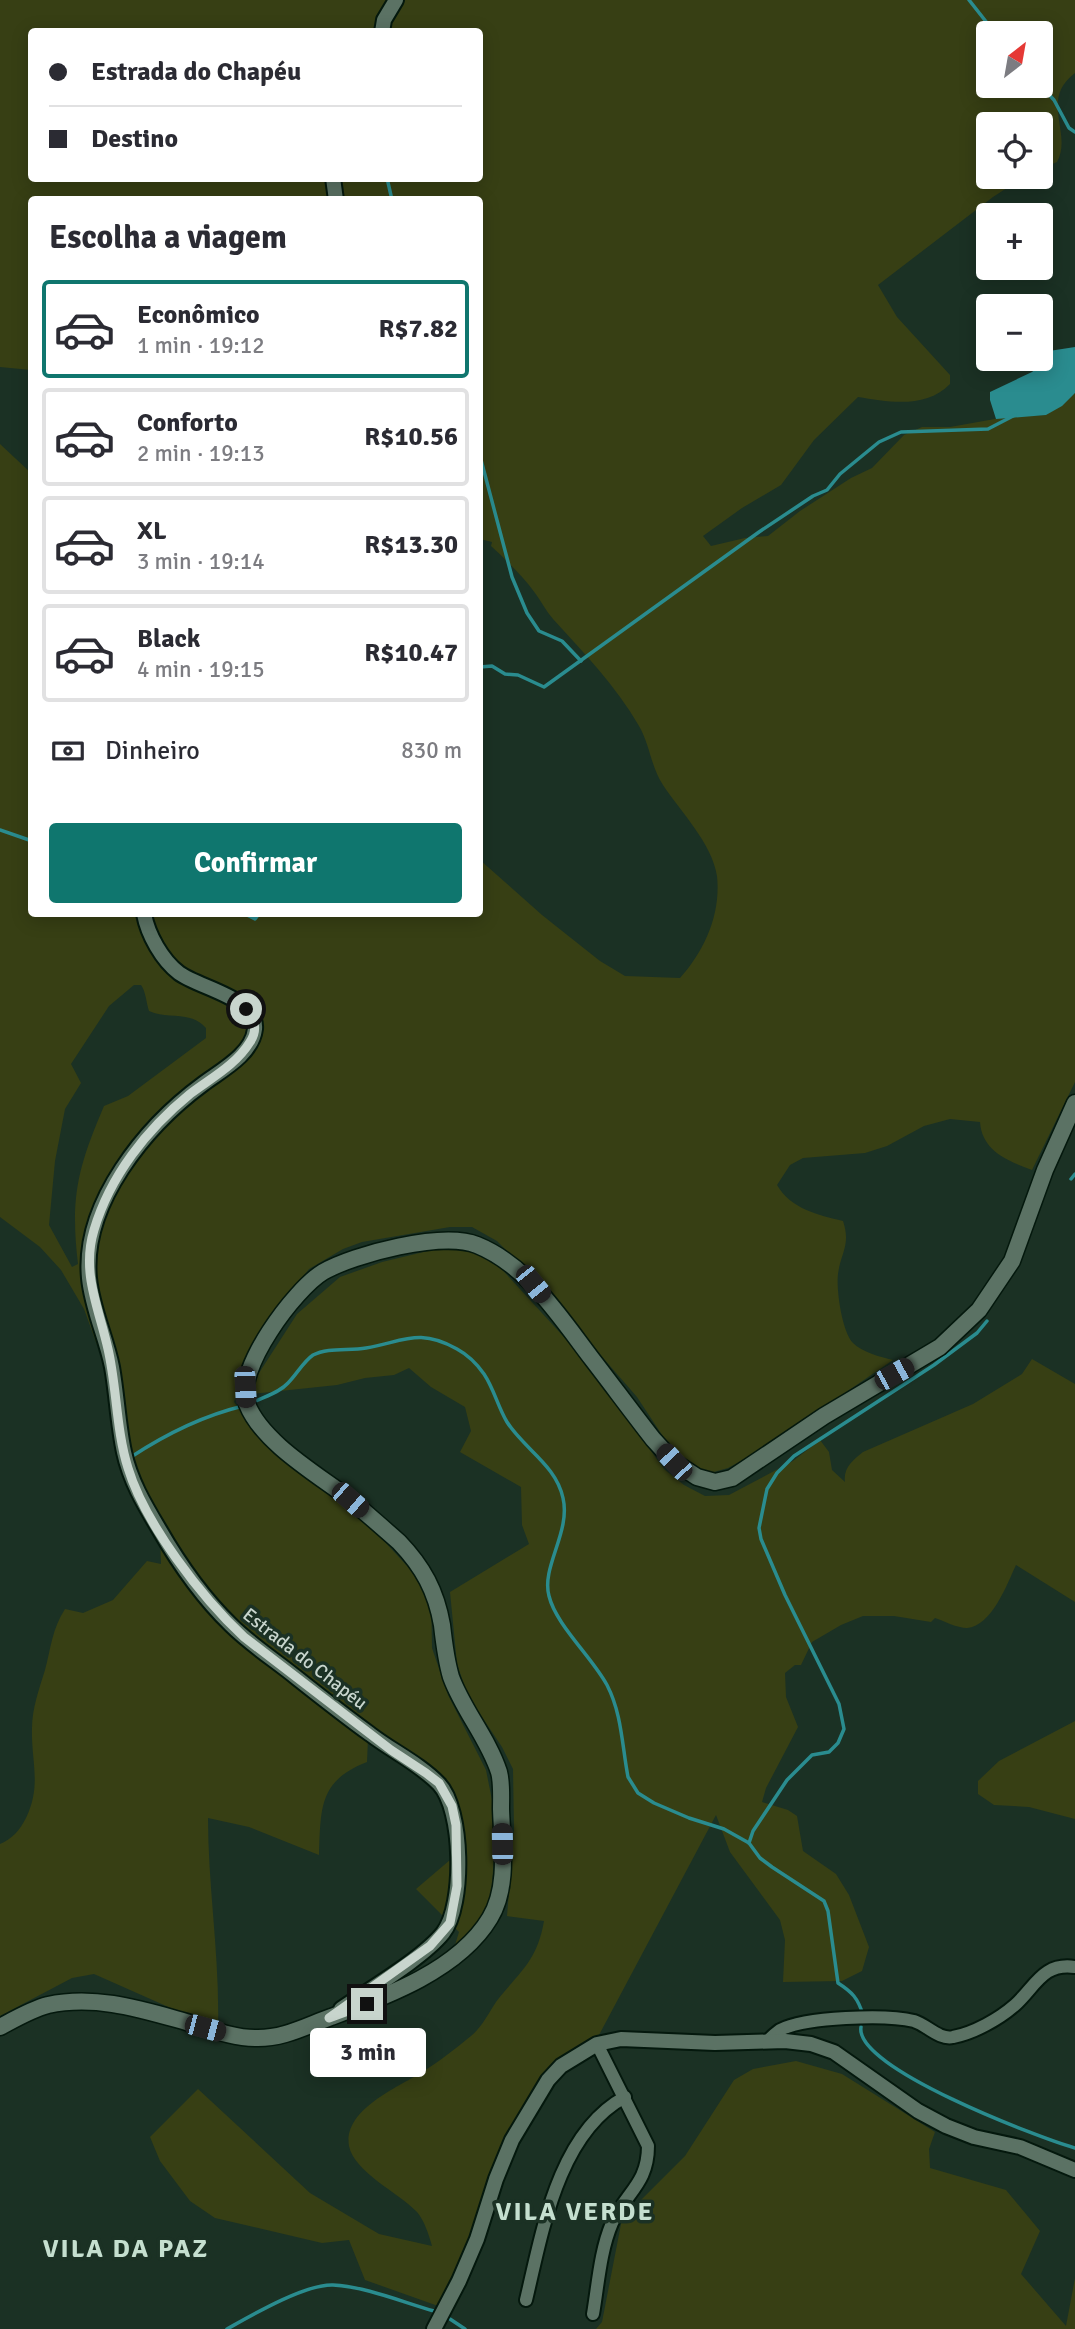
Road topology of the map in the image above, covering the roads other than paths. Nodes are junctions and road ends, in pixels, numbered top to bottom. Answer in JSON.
{"nodes":[{"id":1,"x":396,"y":0,"type":"edge"},
{"id":2,"x":383,"y":28,"type":"edge"},
{"id":3,"x":145,"y":917,"type":"edge"},
{"id":4,"x":1075,"y":1104,"type":"edge"},
{"id":5,"x":1075,"y":1967,"type":"edge"},
{"id":6,"x":329,"y":2018,"type":"junction"},
{"id":7,"x":0,"y":2027,"type":"edge"},
{"id":8,"x":768,"y":2040,"type":"junction"},
{"id":9,"x":597,"y":2045,"type":"junction"},
{"id":10,"x":625,"y":2097,"type":"junction"},
{"id":11,"x":1075,"y":2170,"type":"edge"},
{"id":12,"x":526,"y":2300,"type":"dead end"},
{"id":13,"x":593,"y":2314,"type":"dead end"},
{"id":14,"x":434,"y":2329,"type":"edge"}],
"edges":[{"from":1,"to":2,"type":"street"},
{"from":3,"to":6,"type":"street","name":"Estrada do Chapéu"},
{"from":4,"to":6,"type":"main road"},
{"from":5,"to":8,"type":"street"},
{"from":6,"to":7,"type":"main road"},
{"from":8,"to":9,"type":"street"},
{"from":8,"to":11,"type":"street"},
{"from":9,"to":10,"type":"street"},
{"from":9,"to":14,"type":"street"},
{"from":10,"to":12,"type":"street"},
{"from":10,"to":13,"type":"street"}]}
